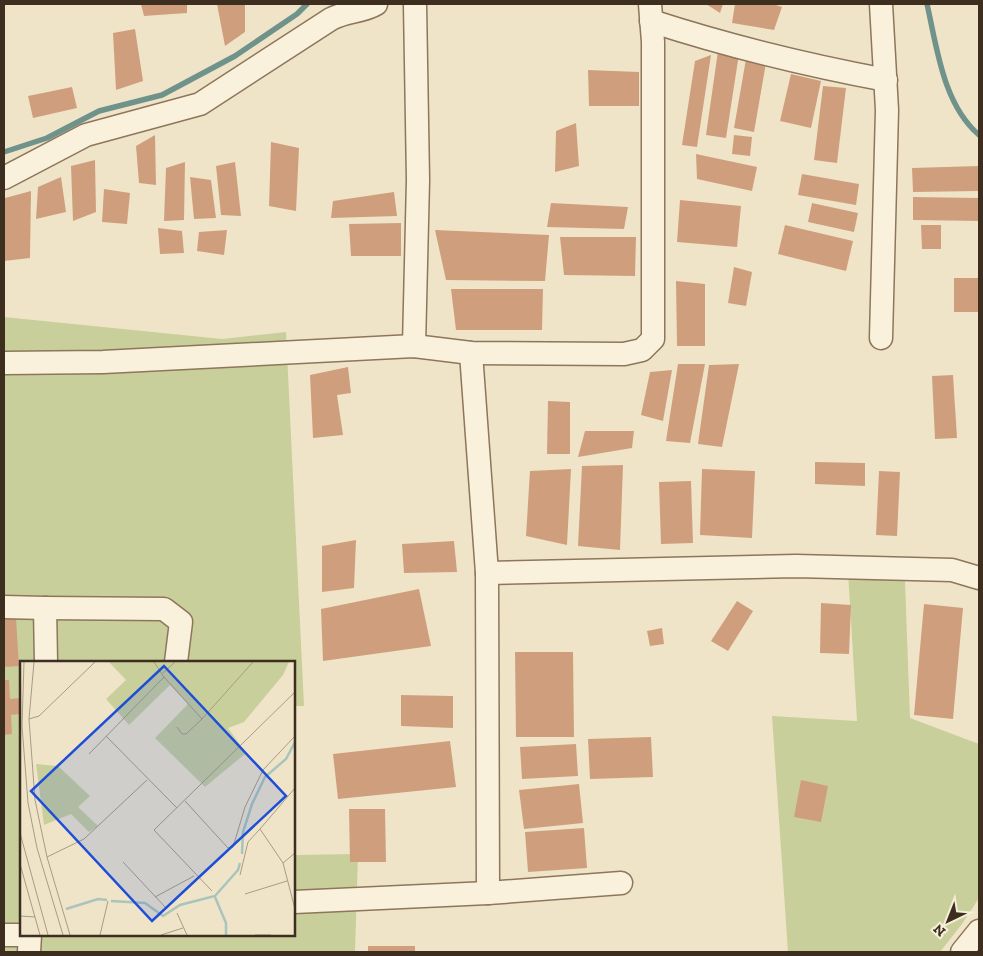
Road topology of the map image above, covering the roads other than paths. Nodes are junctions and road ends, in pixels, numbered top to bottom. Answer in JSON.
{"nodes":[{"id":1,"x":376,"y":4,"type":"edge"},
{"id":2,"x":416,"y":4,"type":"edge"},
{"id":3,"x":882,"y":4,"type":"edge"},
{"id":4,"x":341,"y":8,"type":"edge"},
{"id":5,"x":650,"y":12,"type":"edge"},
{"id":6,"x":886,"y":80,"type":"junction"},
{"id":7,"x":4,"y":178,"type":"edge"},
{"id":8,"x":881,"y":338,"type":"dead end"},
{"id":9,"x":414,"y":346,"type":"junction"},
{"id":10,"x":471,"y":353,"type":"junction"},
{"id":11,"x":4,"y":363,"type":"edge"},
{"id":12,"x":487,"y":573,"type":"junction"},
{"id":13,"x":979,"y":578,"type":"edge"},
{"id":14,"x":4,"y":607,"type":"edge"},
{"id":15,"x":45,"y":608,"type":"junction"},
{"id":16,"x":46,"y":661,"type":"edge"},
{"id":17,"x":176,"y":661,"type":"edge"},
{"id":18,"x":621,"y":883,"type":"dead end"},
{"id":19,"x":488,"y":893,"type":"junction"},
{"id":20,"x":295,"y":902,"type":"edge"},
{"id":21,"x":979,"y":931,"type":"edge"},
{"id":22,"x":4,"y":934,"type":"edge"},
{"id":23,"x":20,"y":935,"type":"edge"},
{"id":24,"x":30,"y":936,"type":"edge"},
{"id":25,"x":29,"y":952,"type":"edge"},
{"id":26,"x":962,"y":952,"type":"edge"}],
"edges":[{"from":1,"to":4,"type":"street"},
{"from":2,"to":9,"type":"street"},
{"from":3,"to":6,"type":"street"},
{"from":4,"to":7,"type":"street"},
{"from":5,"to":6,"type":"street"},
{"from":5,"to":10,"type":"street"},
{"from":6,"to":8,"type":"street"},
{"from":9,"to":10,"type":"street"},
{"from":9,"to":11,"type":"street"},
{"from":10,"to":12,"type":"street"},
{"from":12,"to":13,"type":"street"},
{"from":12,"to":19,"type":"street"},
{"from":14,"to":15,"type":"street"},
{"from":15,"to":16,"type":"street"},
{"from":15,"to":17,"type":"street"},
{"from":18,"to":19,"type":"street"},
{"from":19,"to":20,"type":"street"},
{"from":21,"to":26,"type":"street"},
{"from":22,"to":23,"type":"street"},
{"from":24,"to":25,"type":"street"}]}
